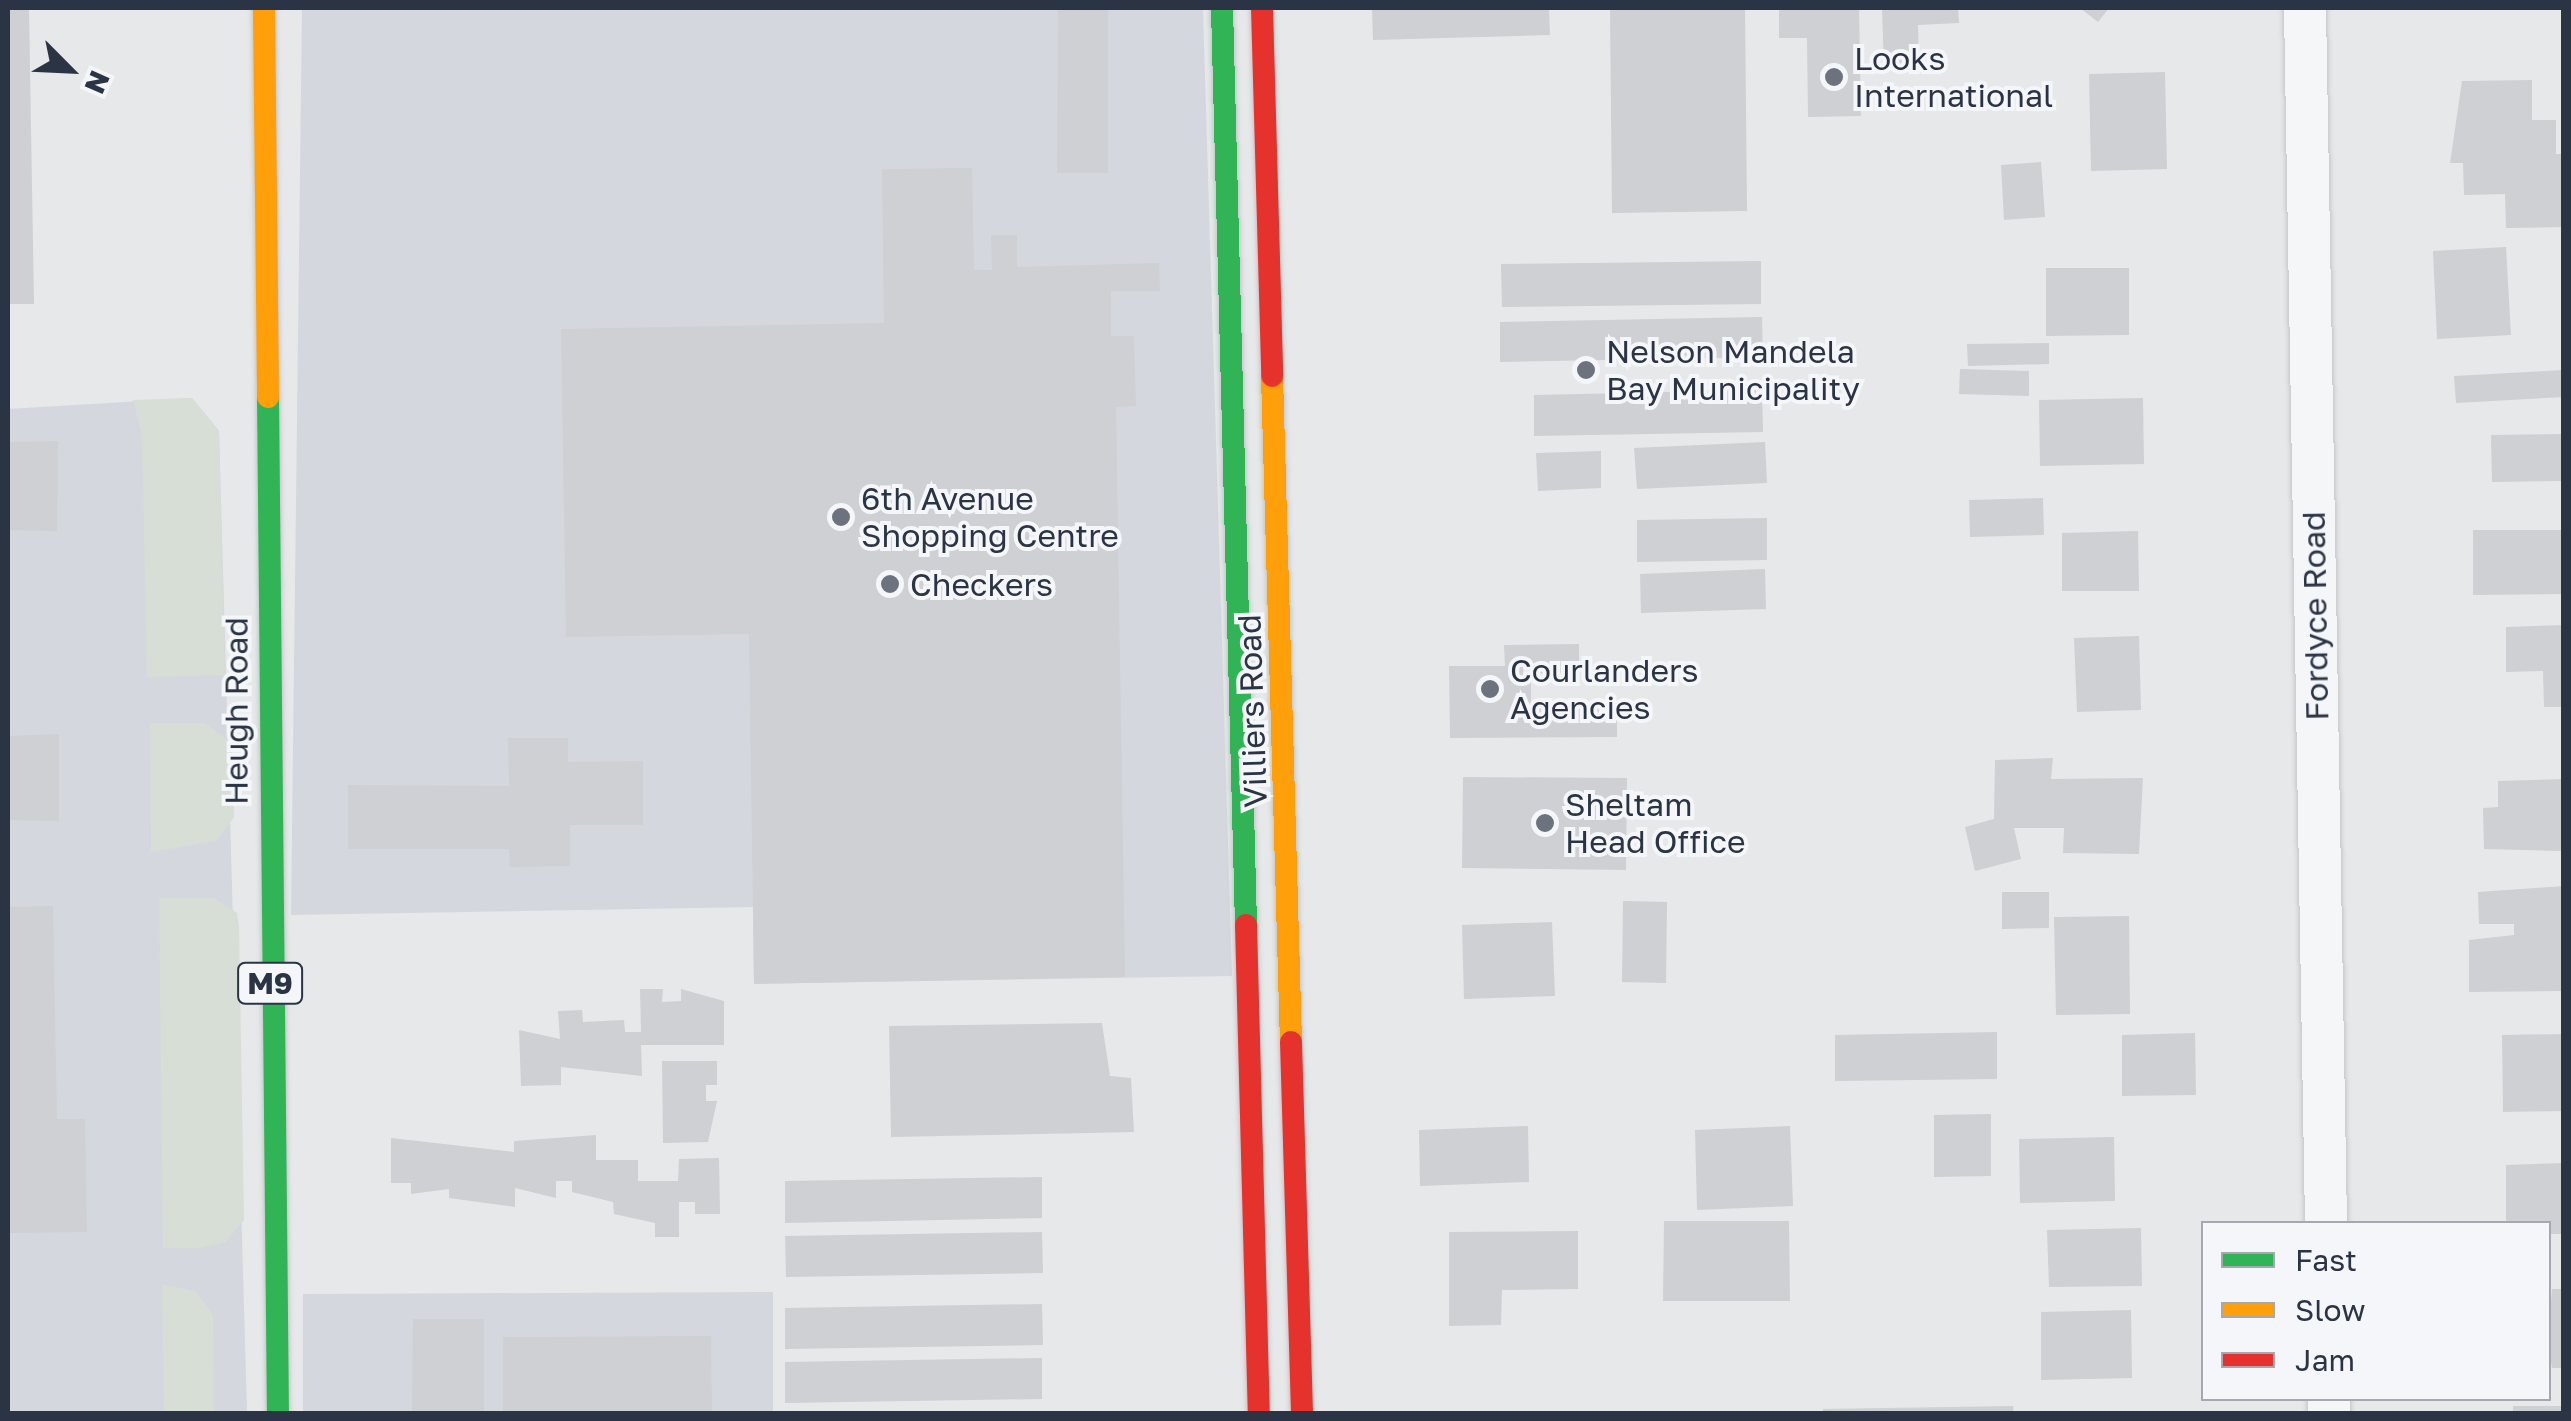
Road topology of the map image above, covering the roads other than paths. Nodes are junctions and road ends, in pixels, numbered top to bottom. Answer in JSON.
{"nodes":[{"id":1,"x":264,"y":8,"type":"edge"},
{"id":2,"x":1222,"y":8,"type":"edge"},
{"id":3,"x":1262,"y":8,"type":"edge"},
{"id":4,"x":2305,"y":8,"type":"edge"},
{"id":5,"x":2326,"y":1221,"type":"edge"},
{"id":6,"x":278,"y":1414,"type":"edge"},
{"id":7,"x":1259,"y":1414,"type":"edge"},
{"id":8,"x":1302,"y":1414,"type":"edge"}],
"edges":[{"from":1,"to":6,"type":"street","name":"Heugh Road","number":"M9"},
{"from":2,"to":7,"type":"street","name":"Villiers Road"},
{"from":3,"to":8,"type":"street","name":"Villiers Road"},
{"from":4,"to":5,"type":"street","name":"Fordyce Road"}]}
